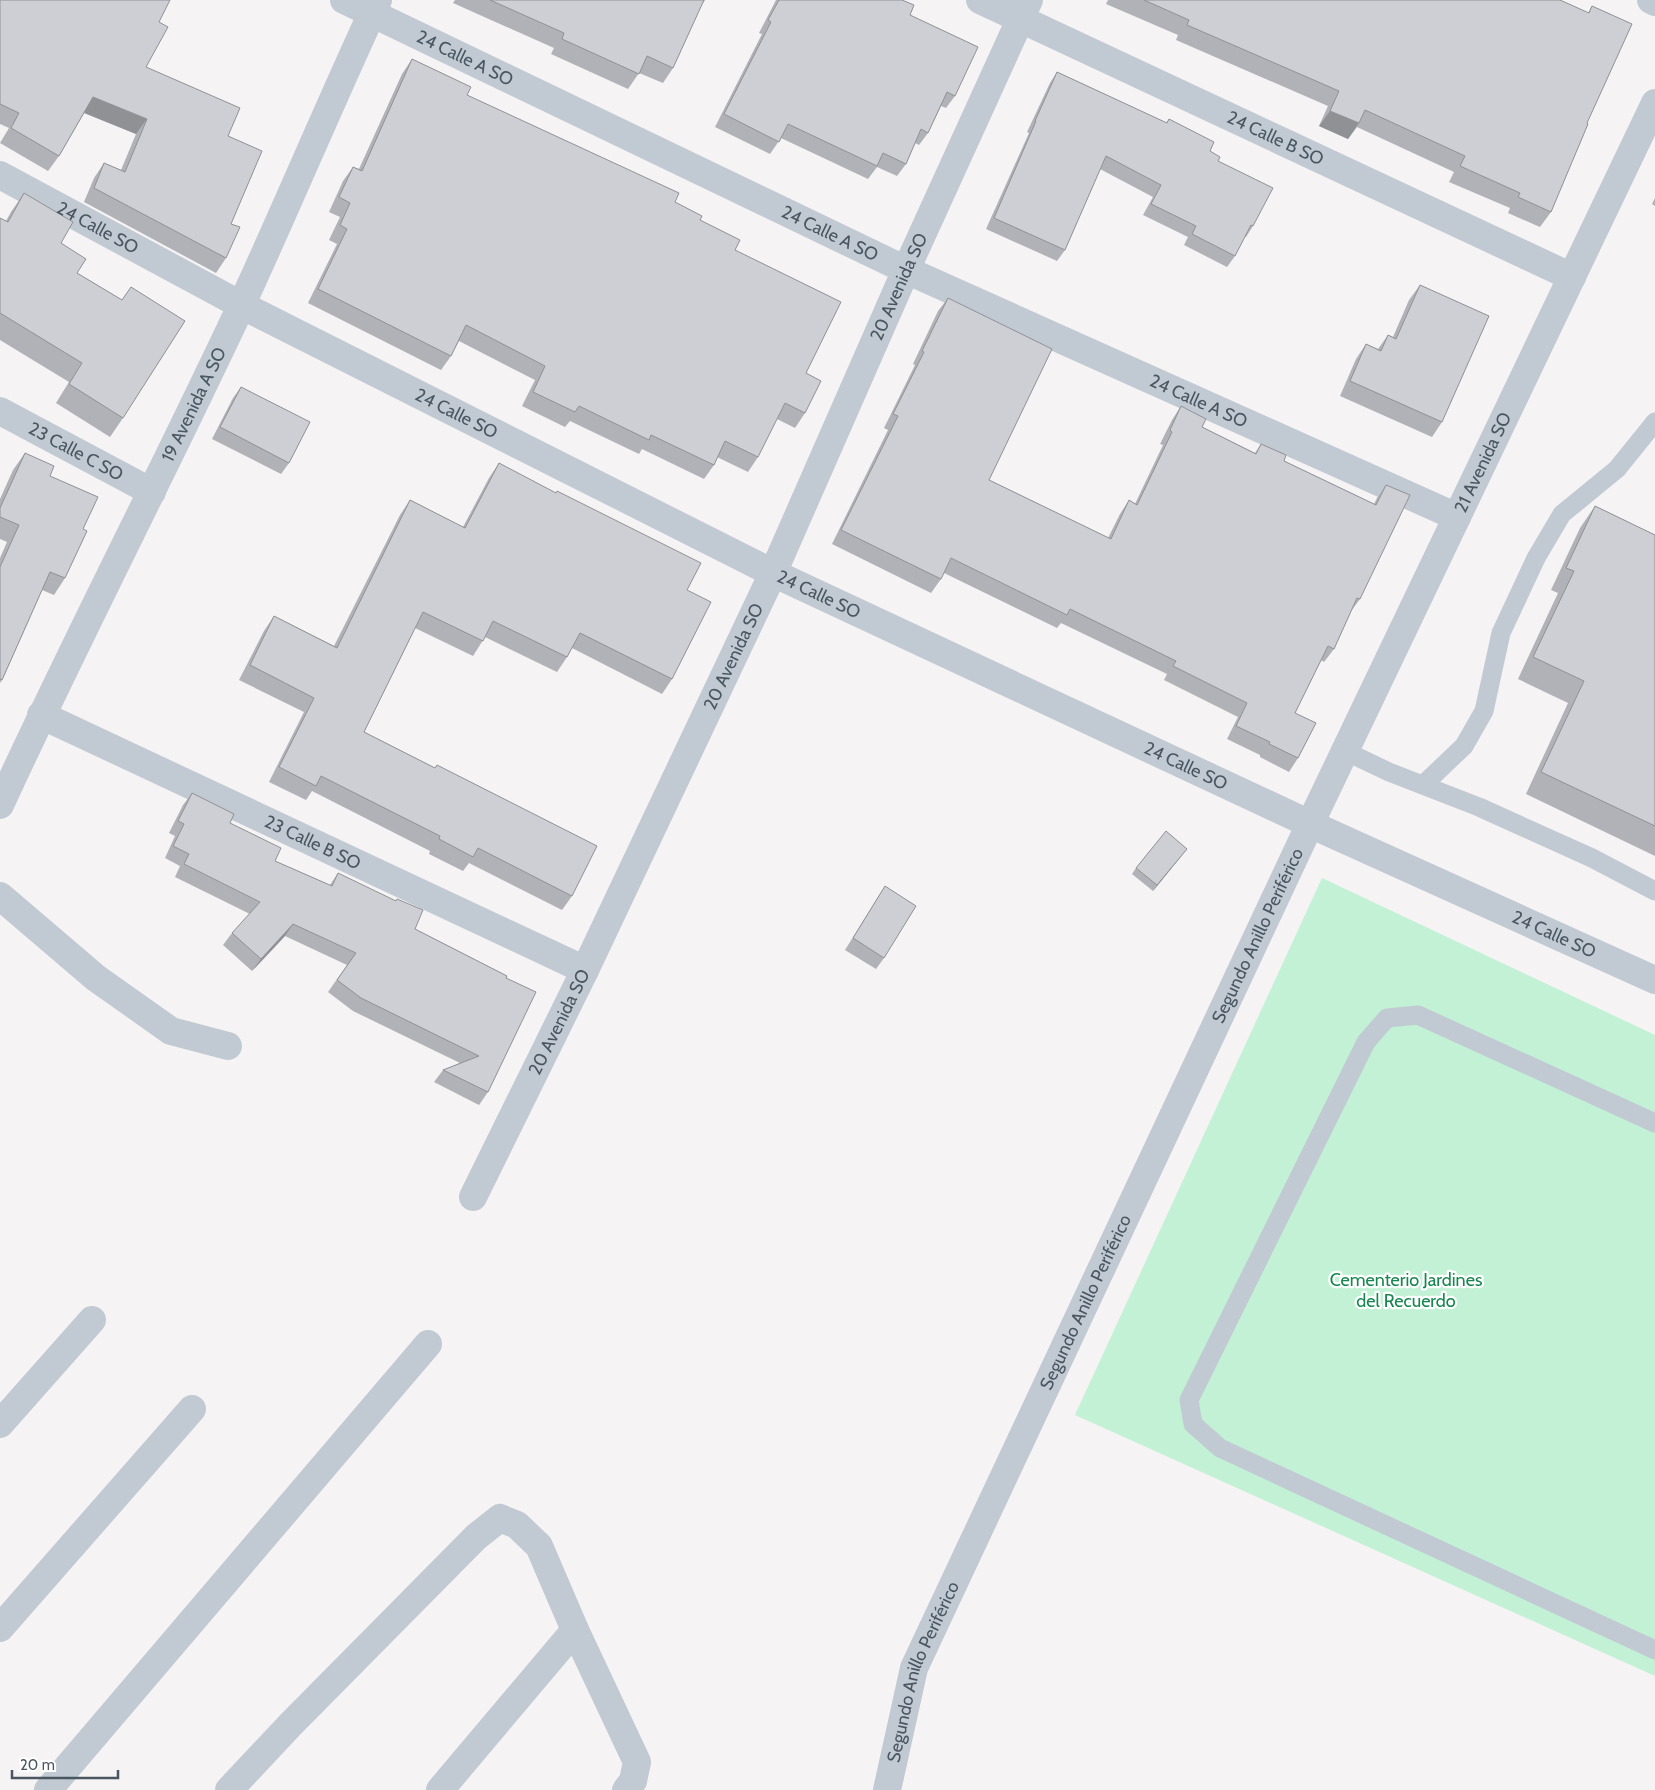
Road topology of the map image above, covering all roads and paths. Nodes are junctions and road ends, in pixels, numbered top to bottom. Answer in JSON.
{"nodes":[{"id":1,"x":344,"y":0,"type":"edge"},
{"id":2,"x":980,"y":0,"type":"edge"},
{"id":3,"x":1651,"y":0,"type":"edge"},
{"id":4,"x":1655,"y":2,"type":"edge"},
{"id":5,"x":375,"y":7,"type":"edge"},
{"id":6,"x":1025,"y":10,"type":"edge"},
{"id":7,"x":1655,"y":103,"type":"edge"},
{"id":8,"x":0,"y":175,"type":"edge"},
{"id":9,"x":906,"y":270,"type":"junction"},
{"id":10,"x":1572,"y":277,"type":"junction"},
{"id":11,"x":241,"y":305,"type":"junction"},
{"id":12,"x":0,"y":411,"type":"edge"},
{"id":13,"x":1655,"y":422,"type":"edge"},
{"id":14,"x":152,"y":492,"type":"junction"},
{"id":15,"x":1457,"y":518,"type":"junction"},
{"id":16,"x":773,"y":573,"type":"junction"},
{"id":17,"x":41,"y":715,"type":"junction"},
{"id":18,"x":1345,"y":751,"type":"junction"},
{"id":19,"x":1423,"y":785,"type":"junction"},
{"id":20,"x":0,"y":805,"type":"edge"},
{"id":21,"x":1310,"y":824,"type":"junction"},
{"id":22,"x":1655,"y":890,"type":"edge"},
{"id":23,"x":0,"y":896,"type":"edge"},
{"id":24,"x":585,"y":970,"type":"junction"},
{"id":25,"x":1655,"y":980,"type":"edge"},
{"id":26,"x":228,"y":1046,"type":"dead end"},
{"id":27,"x":1655,"y":1123,"type":"edge"},
{"id":28,"x":473,"y":1197,"type":"dead end"},
{"id":29,"x":92,"y":1320,"type":"dead end"},
{"id":30,"x":428,"y":1344,"type":"dead end"},
{"id":31,"x":192,"y":1409,"type":"dead end"},
{"id":32,"x":0,"y":1424,"type":"edge"},
{"id":33,"x":0,"y":1628,"type":"edge"},
{"id":34,"x":575,"y":1630,"type":"junction"},
{"id":35,"x":1655,"y":1650,"type":"edge"},
{"id":36,"x":48,"y":1790,"type":"edge"},
{"id":37,"x":229,"y":1790,"type":"edge"},
{"id":38,"x":440,"y":1790,"type":"edge"},
{"id":39,"x":626,"y":1790,"type":"edge"},
{"id":40,"x":887,"y":1790,"type":"edge"}],
"edges":[{"from":1,"to":5,"type":"street","name":"24 Calle A SO"},
{"from":2,"to":6,"type":"street","name":"24 Calle B SO"},
{"from":3,"to":4,"type":"street"},
{"from":5,"to":9,"type":"street","name":"24 Calle A SO"},
{"from":5,"to":11,"type":"street","name":"19 Avenida A SO"},
{"from":6,"to":9,"type":"street","name":"20 Avenida SO"},
{"from":6,"to":10,"type":"street","name":"24 Calle B SO"},
{"from":7,"to":10,"type":"street","name":"21 Avenida SO"},
{"from":8,"to":11,"type":"street","name":"24 Calle SO"},
{"from":9,"to":15,"type":"street","name":"24 Calle A SO"},
{"from":9,"to":16,"type":"street","name":"20 Avenida SO"},
{"from":10,"to":15,"type":"street","name":"21 Avenida SO"},
{"from":11,"to":14,"type":"street","name":"19 Avenida A SO"},
{"from":11,"to":16,"type":"street","name":"24 Calle SO"},
{"from":12,"to":14,"type":"street","name":"23 Calle C SO"},
{"from":13,"to":19,"type":"lane"},
{"from":14,"to":17,"type":"street","name":"19 Avenida A SO"},
{"from":15,"to":18,"type":"street","name":"21 Avenida SO"},
{"from":16,"to":21,"type":"street","name":"24 Calle SO"},
{"from":16,"to":24,"type":"street","name":"20 Avenida SO"},
{"from":17,"to":20,"type":"street","name":"19 Avenida A SO"},
{"from":17,"to":24,"type":"street","name":"23 Calle B SO"},
{"from":18,"to":19,"type":"lane"},
{"from":18,"to":21,"type":"street","name":"21 Avenida SO"},
{"from":19,"to":22,"type":"lane"},
{"from":21,"to":25,"type":"street","name":"24 Calle SO"},
{"from":21,"to":40,"type":"street","name":"Segundo Anillo Periférico"},
{"from":23,"to":26,"type":"street"},
{"from":24,"to":28,"type":"street","name":"20 Avenida SO"},
{"from":27,"to":35,"type":"lane"},
{"from":29,"to":32,"type":"street"},
{"from":30,"to":36,"type":"street"},
{"from":31,"to":33,"type":"street"},
{"from":34,"to":37,"type":"street"},
{"from":34,"to":38,"type":"street"},
{"from":34,"to":39,"type":"street"}]}
